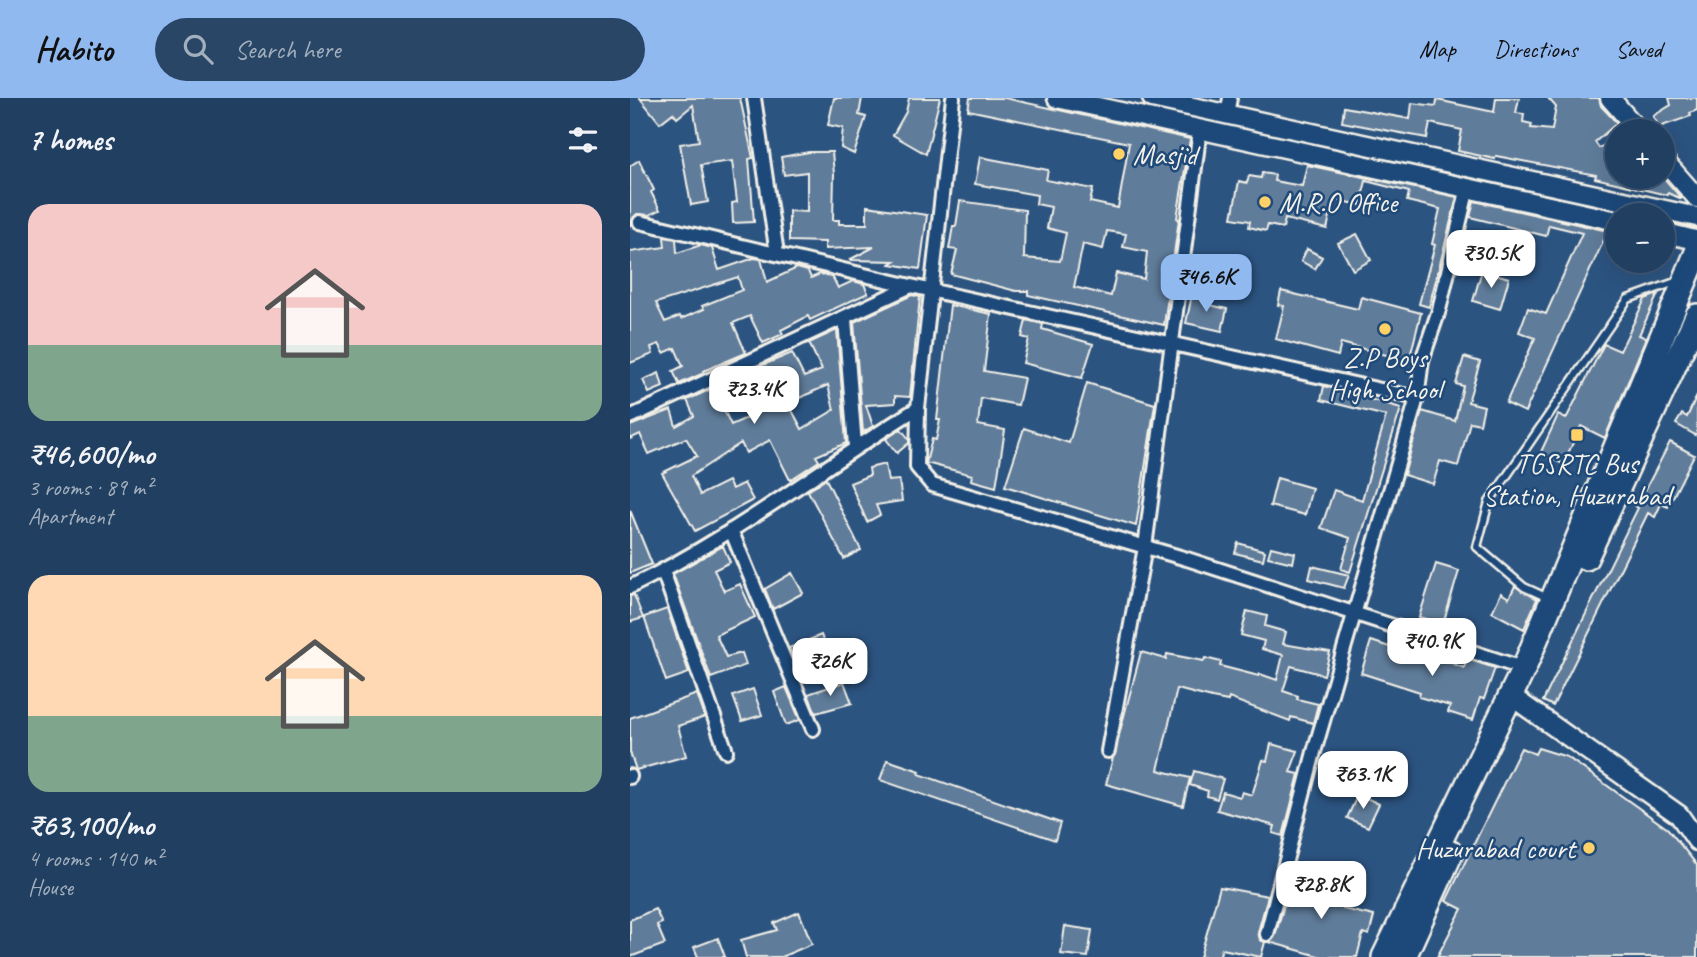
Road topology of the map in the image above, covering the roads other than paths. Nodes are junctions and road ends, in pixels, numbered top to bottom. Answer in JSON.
{"nodes":[{"id":1,"x":754,"y":98,"type":"edge"},
{"id":2,"x":953,"y":98,"type":"edge"},
{"id":3,"x":1057,"y":98,"type":"edge"},
{"id":4,"x":1152,"y":98,"type":"edge"},
{"id":5,"x":1611,"y":98,"type":"edge"},
{"id":6,"x":1228,"y":106,"type":"edge"},
{"id":7,"x":1629,"y":119,"type":"edge"},
{"id":8,"x":1200,"y":129,"type":"junction"},
{"id":9,"x":1302,"y":130,"type":"junction"},
{"id":10,"x":1298,"y":150,"type":"junction"},
{"id":11,"x":1675,"y":173,"type":"edge"},
{"id":12,"x":1468,"y":187,"type":"junction"},
{"id":13,"x":1697,"y":198,"type":"edge"},
{"id":14,"x":1605,"y":217,"type":"edge"},
{"id":15,"x":640,"y":222,"type":"dead end"},
{"id":16,"x":1675,"y":234,"type":"edge"},
{"id":17,"x":1696,"y":238,"type":"edge"},
{"id":18,"x":777,"y":254,"type":"junction"},
{"id":19,"x":1686,"y":278,"type":"junction"},
{"id":20,"x":911,"y":286,"type":"junction"},
{"id":21,"x":932,"y":290,"type":"junction"},
{"id":22,"x":1697,"y":316,"type":"edge"},
{"id":23,"x":845,"y":319,"type":"junction"},
{"id":24,"x":1172,"y":344,"type":"junction"},
{"id":25,"x":1417,"y":398,"type":"junction"},
{"id":26,"x":918,"y":408,"type":"junction"},
{"id":27,"x":630,"y":417,"type":"edge"},
{"id":28,"x":855,"y":446,"type":"junction"},
{"id":29,"x":731,"y":530,"type":"junction"},
{"id":30,"x":1145,"y":547,"type":"junction"},
{"id":31,"x":663,"y":571,"type":"junction"},
{"id":32,"x":630,"y":587,"type":"edge"},
{"id":33,"x":1553,"y":600,"type":"junction"},
{"id":34,"x":1354,"y":612,"type":"junction"},
{"id":35,"x":1529,"y":671,"type":"junction"},
{"id":36,"x":1516,"y":698,"type":"junction"},
{"id":37,"x":813,"y":729,"type":"dead end"},
{"id":38,"x":726,"y":751,"type":"dead end"},
{"id":39,"x":1108,"y":751,"type":"dead end"},
{"id":40,"x":1697,"y":841,"type":"edge"},
{"id":41,"x":1267,"y":934,"type":"dead end"},
{"id":42,"x":1384,"y":957,"type":"edge"},
{"id":43,"x":1404,"y":957,"type":"edge"}],
"edges":[{"from":1,"to":18,"type":"street"},
{"from":2,"to":21,"type":"street"},
{"from":3,"to":8,"type":"main road"},
{"from":4,"to":6,"type":"main road"},
{"from":5,"to":7,"type":"main road"},
{"from":6,"to":9,"type":"main road"},
{"from":8,"to":10,"type":"main road"},
{"from":8,"to":24,"type":"street"},
{"from":9,"to":10,"type":"main road"},
{"from":9,"to":17,"type":"main road"},
{"from":10,"to":12,"type":"main road"},
{"from":11,"to":13,"type":"main road"},
{"from":12,"to":14,"type":"main road"},
{"from":12,"to":25,"type":"street"},
{"from":15,"to":18,"type":"street"},
{"from":16,"to":17,"type":"main road"},
{"from":17,"to":19,"type":"highway"},
{"from":18,"to":20,"type":"street"},
{"from":19,"to":33,"type":"highway"},
{"from":19,"to":33,"type":"lane"},
{"from":20,"to":21,"type":"street"},
{"from":20,"to":23,"type":"street"},
{"from":21,"to":24,"type":"street"},
{"from":21,"to":26,"type":"street"},
{"from":22,"to":35,"type":"highway"},
{"from":23,"to":27,"type":"street"},
{"from":23,"to":28,"type":"street"},
{"from":24,"to":25,"type":"street"},
{"from":24,"to":30,"type":"street"},
{"from":25,"to":34,"type":"street"},
{"from":26,"to":28,"type":"street"},
{"from":26,"to":30,"type":"street"},
{"from":28,"to":29,"type":"street"},
{"from":29,"to":31,"type":"street"},
{"from":29,"to":37,"type":"street"},
{"from":30,"to":34,"type":"street"},
{"from":30,"to":39,"type":"street"},
{"from":31,"to":32,"type":"street"},
{"from":31,"to":38,"type":"street"},
{"from":33,"to":35,"type":"highway"},
{"from":34,"to":35,"type":"street"},
{"from":34,"to":41,"type":"street"},
{"from":35,"to":36,"type":"highway"},
{"from":36,"to":40,"type":"main road"},
{"from":36,"to":42,"type":"highway"},
{"from":36,"to":43,"type":"highway"}]}
